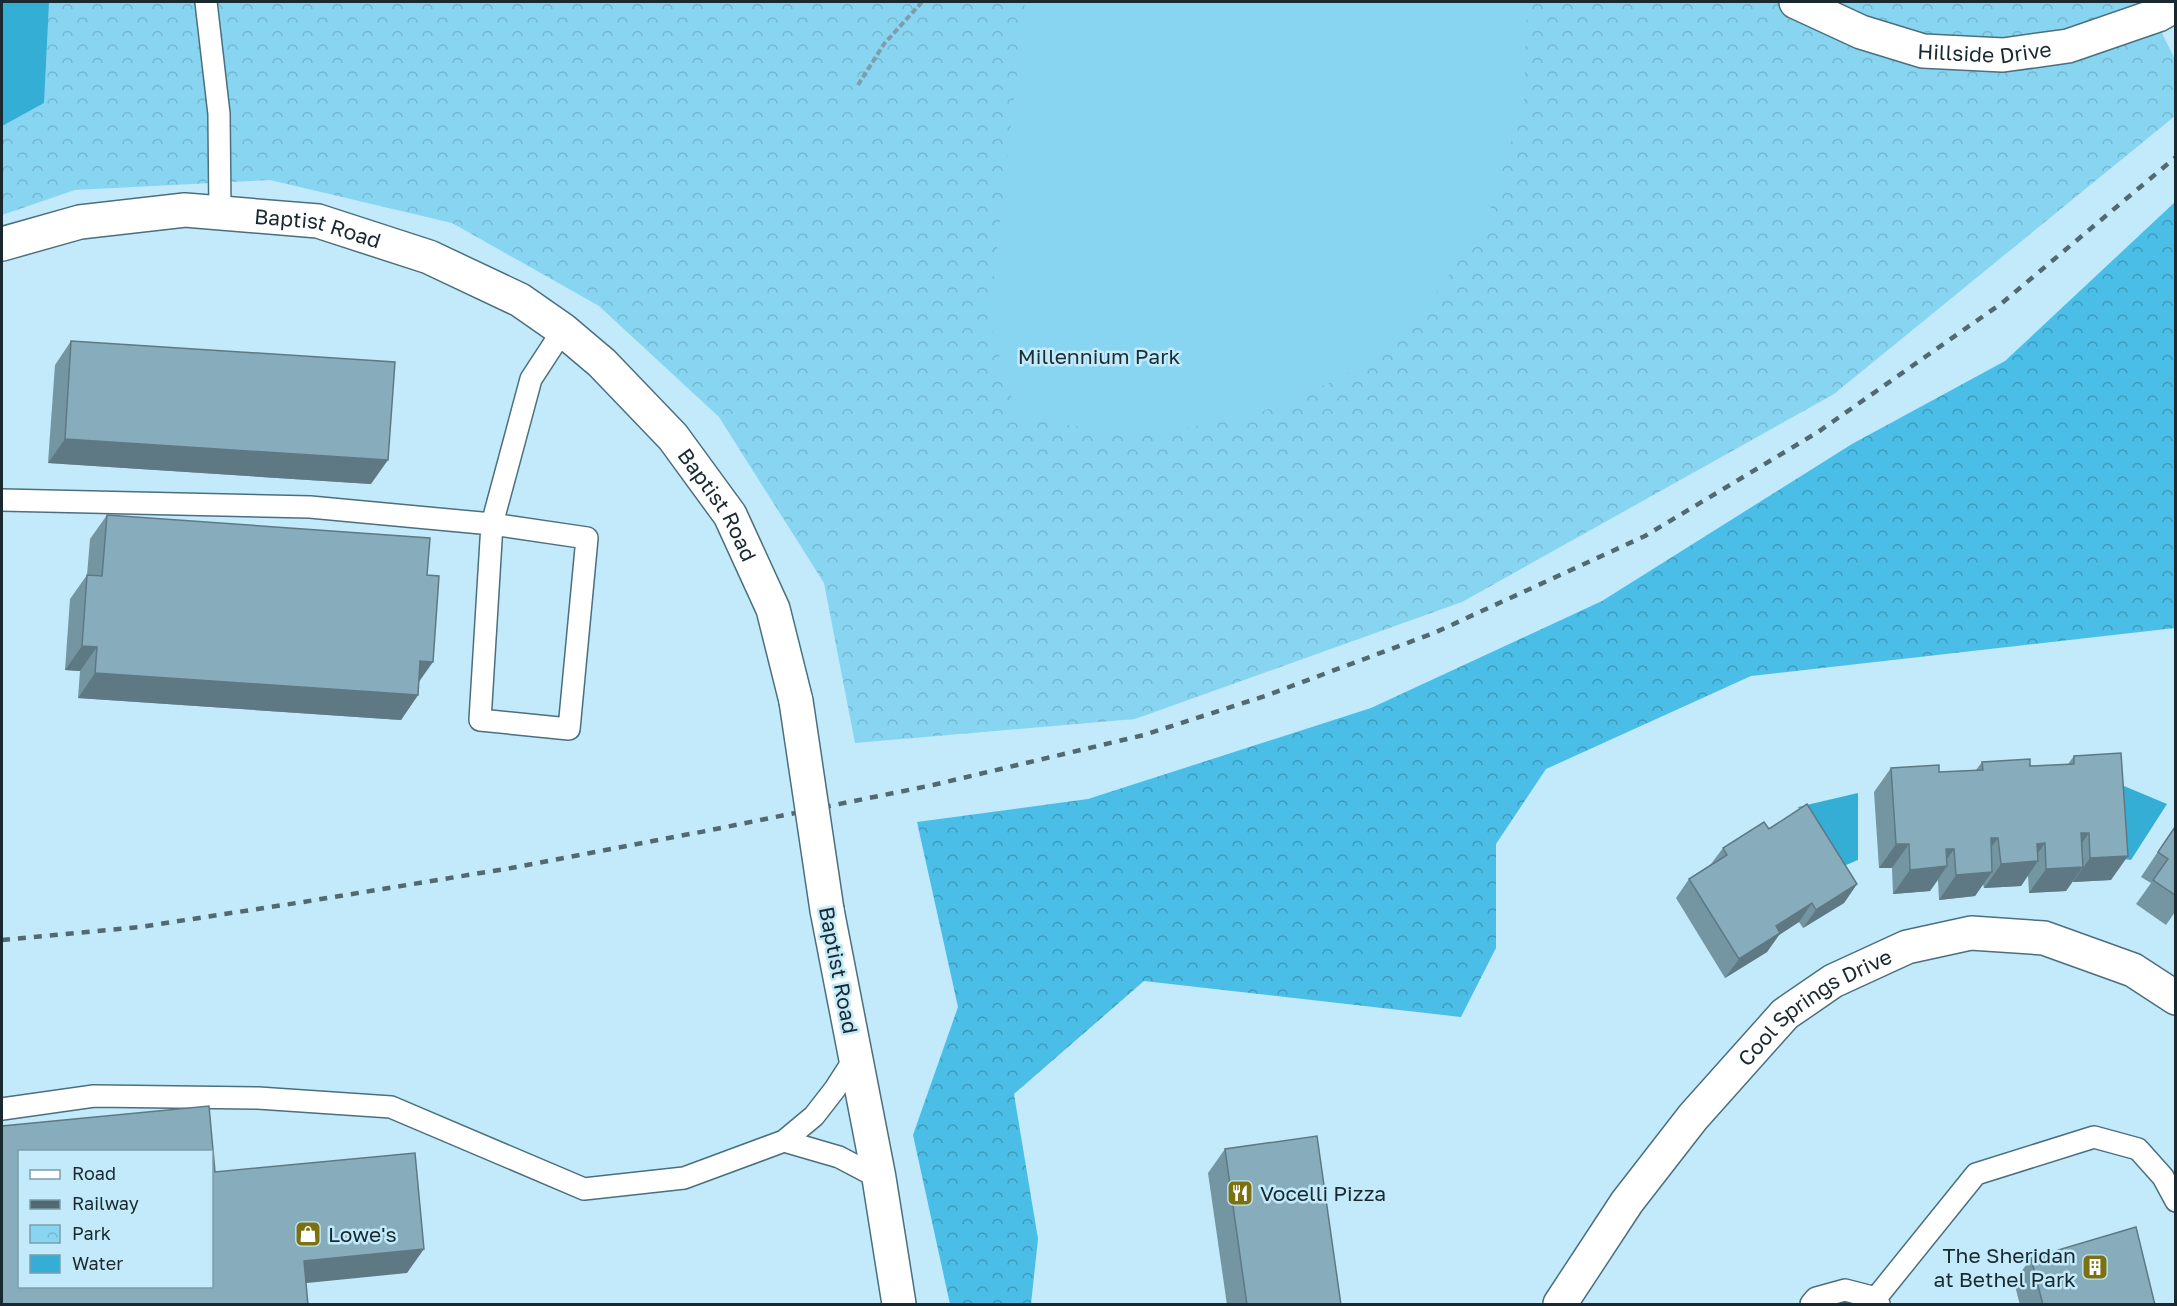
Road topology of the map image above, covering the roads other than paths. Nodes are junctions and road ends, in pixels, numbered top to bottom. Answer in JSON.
{"nodes":[{"id":1,"x":206,"y":2,"type":"edge"},
{"id":2,"x":1796,"y":2,"type":"edge"},
{"id":3,"x":2175,"y":5,"type":"edge"},
{"id":4,"x":220,"y":213,"type":"junction"},
{"id":5,"x":2,"y":244,"type":"edge"},
{"id":6,"x":563,"y":330,"type":"junction"},
{"id":7,"x":2,"y":500,"type":"edge"},
{"id":8,"x":492,"y":524,"type":"junction"},
{"id":9,"x":2175,"y":998,"type":"edge"},
{"id":10,"x":855,"y":1058,"type":"junction"},
{"id":11,"x":2,"y":1109,"type":"edge"},
{"id":12,"x":784,"y":1141,"type":"junction"},
{"id":13,"x":879,"y":1178,"type":"junction"},
{"id":14,"x":2175,"y":1201,"type":"edge"},
{"id":15,"x":1878,"y":1301,"type":"edge"},
{"id":16,"x":899,"y":1305,"type":"edge"},
{"id":17,"x":1560,"y":1305,"type":"edge"},
{"id":18,"x":1811,"y":1305,"type":"edge"}],
"edges":[{"from":1,"to":4,"type":"lane"},
{"from":2,"to":3,"type":"main road","name":"Hillside Drive"},
{"from":4,"to":5,"type":"main road","name":"Baptist Road"},
{"from":4,"to":6,"type":"main road","name":"Baptist Road"},
{"from":6,"to":8,"type":"lane"},
{"from":6,"to":10,"type":"main road","name":"Baptist Road","bridge":true},
{"from":7,"to":8,"type":"lane"},
{"from":8,"to":8,"type":"lane"},
{"from":9,"to":17,"type":"main road","name":"Cool Springs Drive"},
{"from":10,"to":12,"type":"lane"},
{"from":10,"to":13,"type":"main road","name":"Baptist Road"},
{"from":11,"to":12,"type":"lane"},
{"from":12,"to":13,"type":"lane"},
{"from":13,"to":16,"type":"main road","name":"Baptist Road"},
{"from":14,"to":15,"type":"lane"},
{"from":15,"to":18,"type":"lane"}]}
